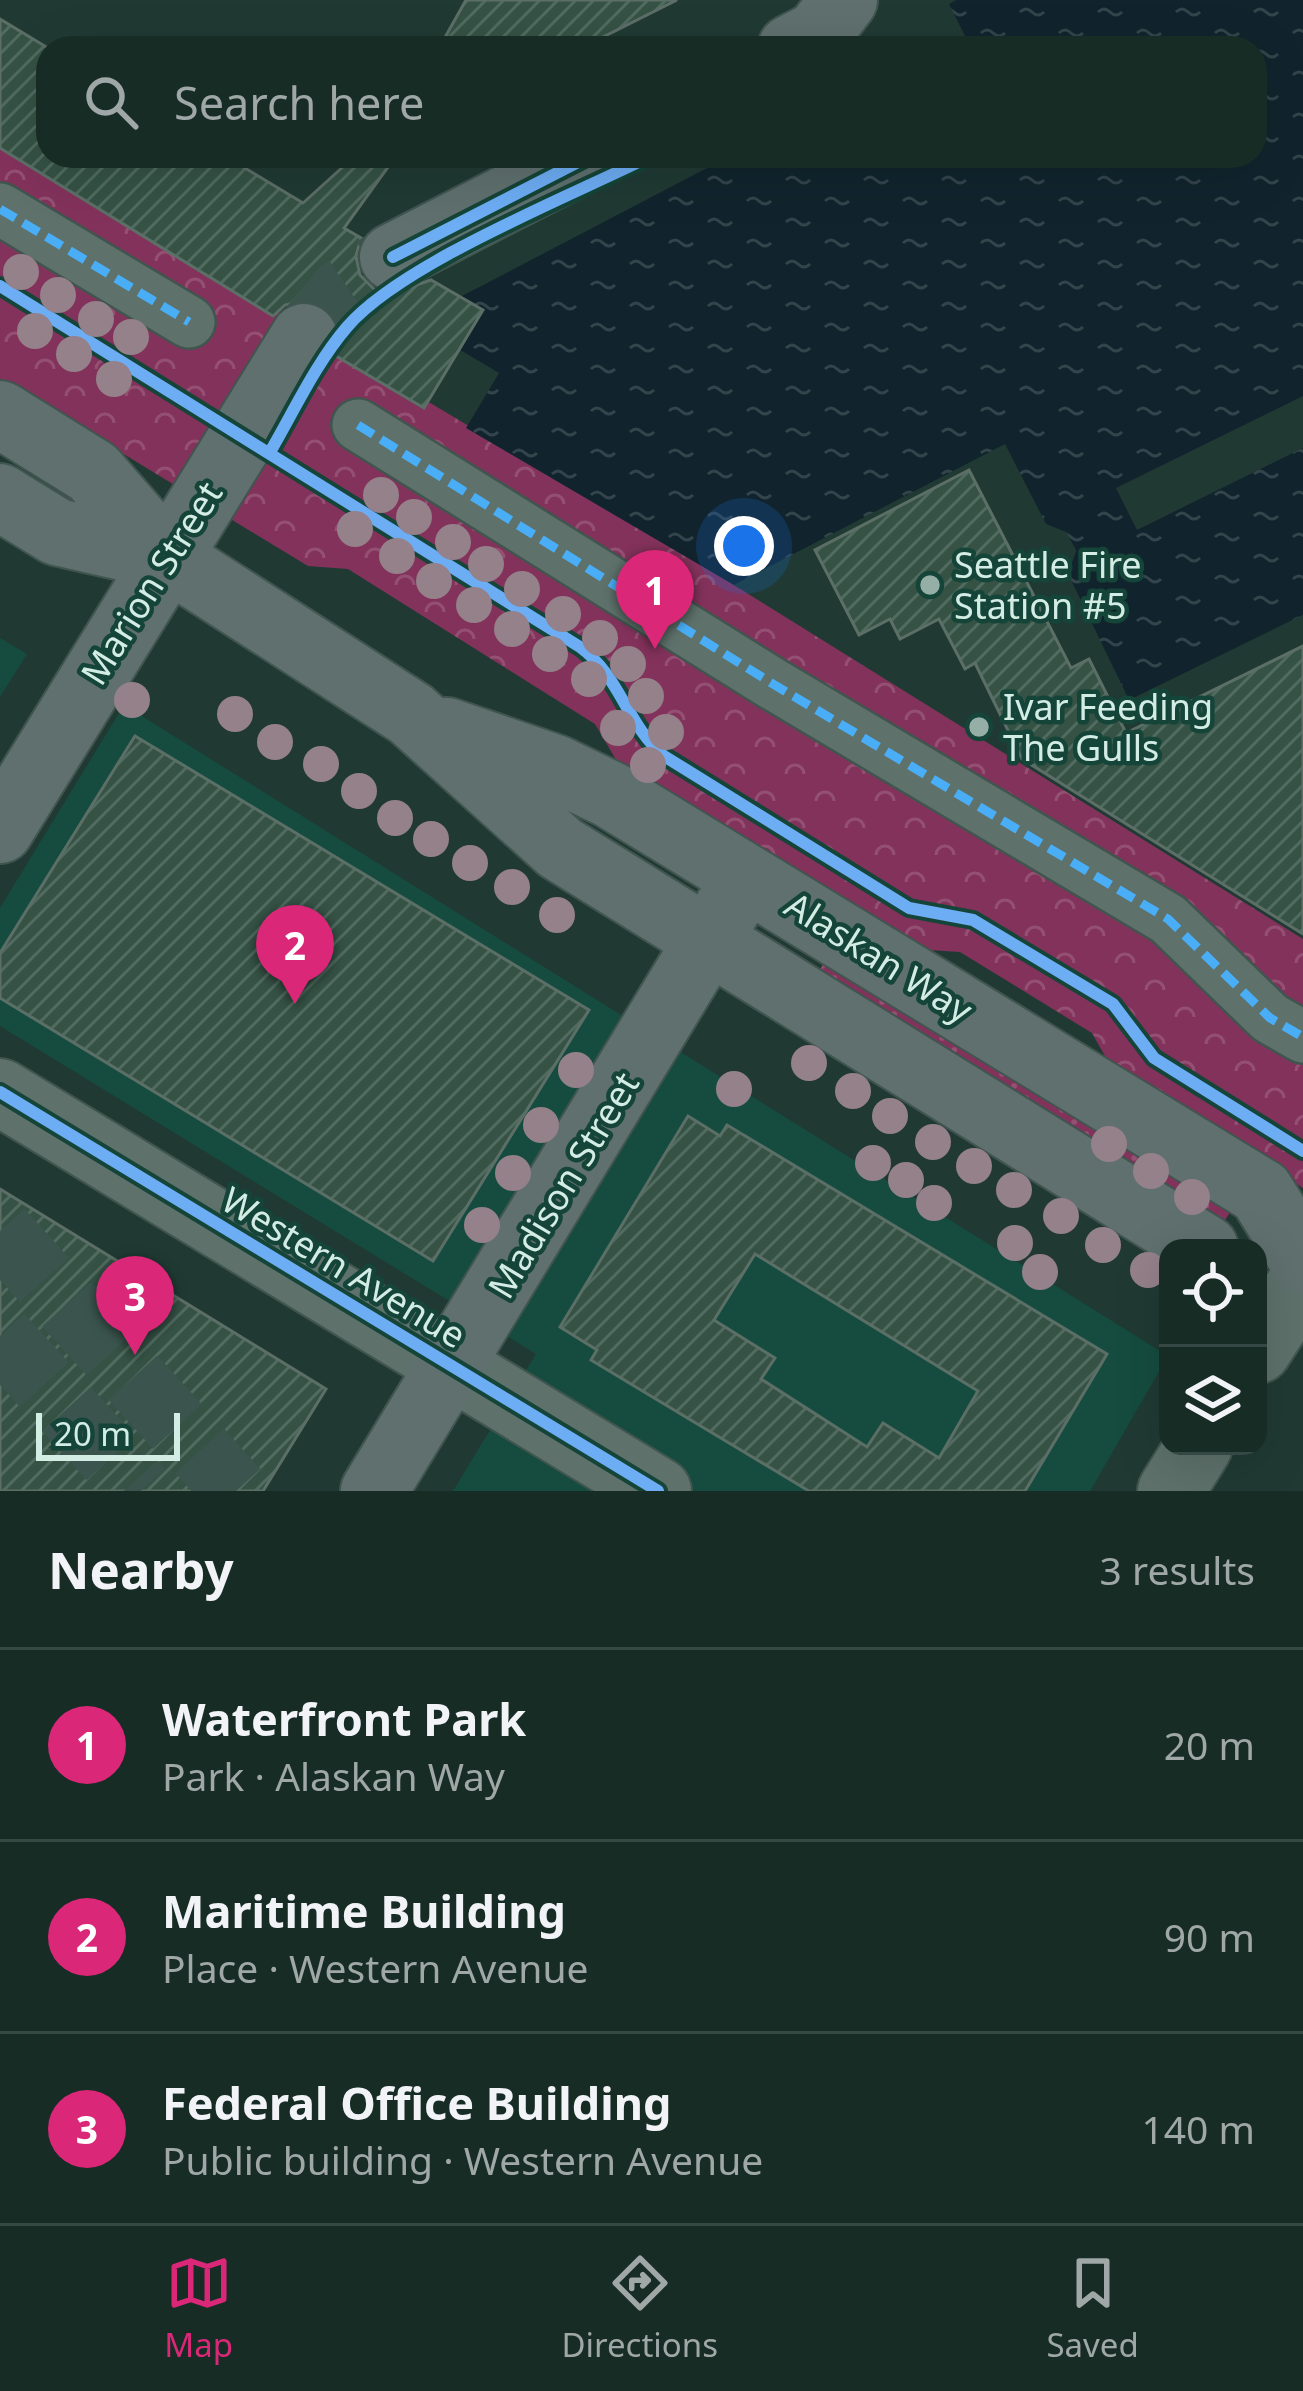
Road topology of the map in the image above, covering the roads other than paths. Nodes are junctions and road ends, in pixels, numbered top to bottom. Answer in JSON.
{"nodes":[{"id":1,"x":844,"y":0,"type":"edge"},
{"id":2,"x":814,"y":36,"type":"edge"},
{"id":3,"x":567,"y":168,"type":"edge"},
{"id":4,"x":0,"y":209,"type":"edge"},
{"id":5,"x":393,"y":257,"type":"tunnel mouth"},
{"id":6,"x":189,"y":322,"type":"dead end"},
{"id":7,"x":304,"y":337,"type":"tunnel mouth"},
{"id":8,"x":0,"y":414,"type":"edge"},
{"id":9,"x":358,"y":425,"type":"dead end"},
{"id":10,"x":0,"y":497,"type":"edge"},
{"id":11,"x":167,"y":556,"type":"junction"},
{"id":12,"x":412,"y":714,"type":"junction"},
{"id":13,"x":0,"y":830,"type":"edge"},
{"id":14,"x":744,"y":874,"type":"junction"},
{"id":15,"x":710,"y":943,"type":"junction"},
{"id":16,"x":1303,"y":1037,"type":"edge"},
{"id":17,"x":0,"y":1092,"type":"edge"},
{"id":18,"x":1190,"y":1239,"type":"edge"},
{"id":19,"x":1303,"y":1260,"type":"edge"},
{"id":20,"x":1267,"y":1264,"type":"edge"},
{"id":21,"x":1303,"y":1270,"type":"edge"},
{"id":22,"x":1303,"y":1280,"type":"edge"},
{"id":23,"x":1260,"y":1347,"type":"edge"},
{"id":24,"x":451,"y":1367,"type":"junction"},
{"id":25,"x":1193,"y":1455,"type":"edge"},
{"id":26,"x":374,"y":1491,"type":"edge"},
{"id":27,"x":658,"y":1491,"type":"edge"},
{"id":28,"x":1171,"y":1491,"type":"edge"}],
"edges":[{"from":1,"to":2,"type":"main road"},
{"from":3,"to":5,"type":"main road"},
{"from":4,"to":6,"type":"street"},
{"from":7,"to":11,"type":"main road","name":"Marion Street"},
{"from":8,"to":11,"type":"main road","name":"Alaskan Way"},
{"from":9,"to":16,"type":"street"},
{"from":10,"to":11,"type":"main road","name":"Alaskan Way"},
{"from":11,"to":12,"type":"main road","name":"Alaskan Way"},
{"from":11,"to":13,"type":"main road","name":"Marion Street"},
{"from":12,"to":14,"type":"main road","name":"Alaskan Way"},
{"from":12,"to":15,"type":"main road","name":"Alaskan Way"},
{"from":14,"to":15,"type":"main road","name":"Madison Street"},
{"from":14,"to":19,"type":"main road","name":"Alaskan Way"},
{"from":15,"to":18,"type":"main road","name":"Alaskan Way"},
{"from":15,"to":24,"type":"main road","name":"Madison Street"},
{"from":17,"to":24,"type":"main road","name":"Western Avenue"},
{"from":20,"to":21,"type":"main road"},
{"from":22,"to":23,"type":"main road"},
{"from":24,"to":26,"type":"main road","name":"Madison Street"},
{"from":24,"to":27,"type":"main road","name":"Western Avenue"},
{"from":25,"to":28,"type":"main road"}]}
